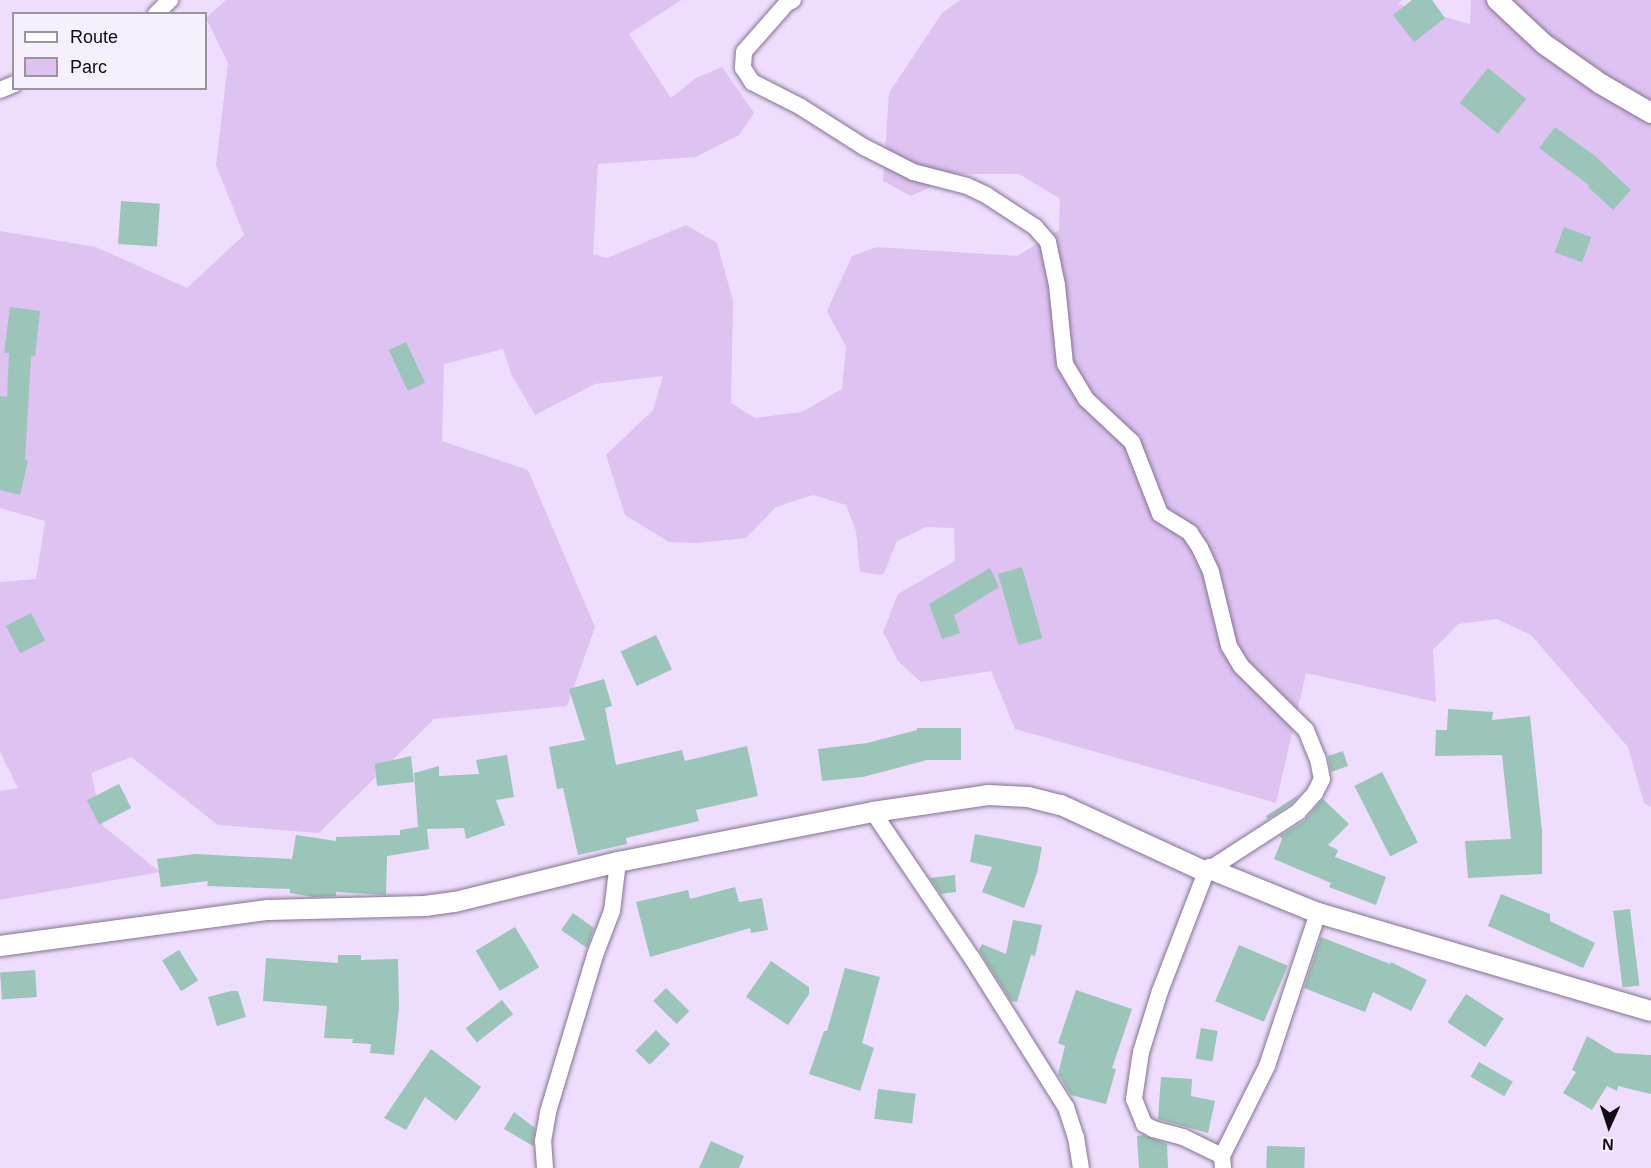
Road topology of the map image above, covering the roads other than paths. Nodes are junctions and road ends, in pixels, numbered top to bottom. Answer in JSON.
{"nodes":[{"id":1,"x":170,"y":0,"type":"edge"},
{"id":2,"x":1497,"y":0,"type":"edge"},
{"id":3,"x":788,"y":1,"type":"edge"},
{"id":4,"x":158,"y":12,"type":"edge"},
{"id":5,"x":1651,"y":113,"type":"edge"},
{"id":6,"x":873,"y":812,"type":"junction"},
{"id":7,"x":618,"y":862,"type":"junction"},
{"id":8,"x":1208,"y":870,"type":"junction"},
{"id":9,"x":1318,"y":913,"type":"junction"},
{"id":10,"x":0,"y":946,"type":"edge"},
{"id":11,"x":1651,"y":1011,"type":"edge"},
{"id":12,"x":1223,"y":1162,"type":"edge"},
{"id":13,"x":545,"y":1168,"type":"edge"},
{"id":14,"x":1081,"y":1168,"type":"edge"}],
"edges":[{"from":1,"to":4,"type":"street"},
{"from":2,"to":5,"type":"street"},
{"from":3,"to":8,"type":"street"},
{"from":6,"to":7,"type":"street"},
{"from":6,"to":8,"type":"street"},
{"from":6,"to":14,"type":"street"},
{"from":7,"to":10,"type":"street"},
{"from":7,"to":13,"type":"street"},
{"from":8,"to":9,"type":"street"},
{"from":8,"to":12,"type":"street"},
{"from":9,"to":11,"type":"street"},
{"from":9,"to":12,"type":"street"}]}
